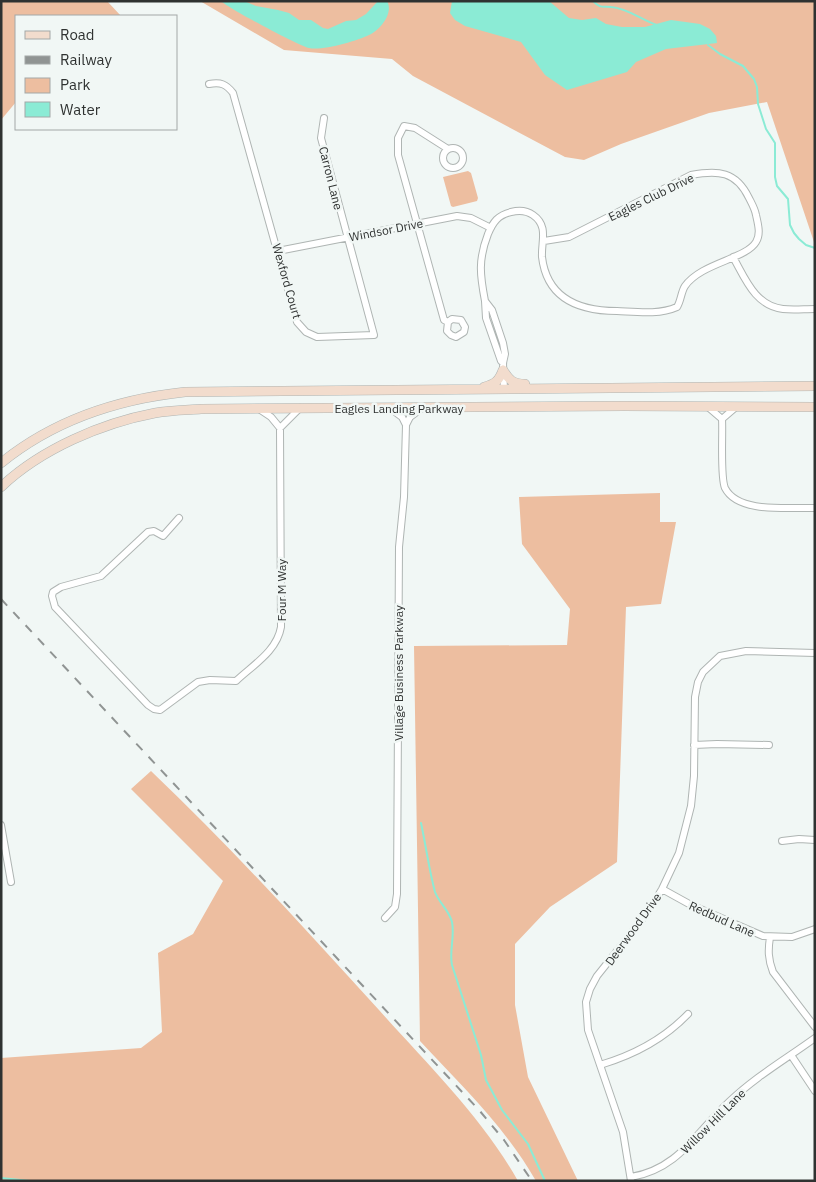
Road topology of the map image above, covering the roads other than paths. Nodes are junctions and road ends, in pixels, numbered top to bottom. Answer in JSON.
{"nodes":[{"id":1,"x":209,"y":84,"type":"dead end"},
{"id":2,"x":324,"y":118,"type":"dead end"},
{"id":3,"x":448,"y":149,"type":"dead end"},
{"id":4,"x":417,"y":224,"type":"junction"},
{"id":5,"x":491,"y":228,"type":"junction"},
{"id":6,"x":347,"y":238,"type":"junction"},
{"id":7,"x":544,"y":241,"type":"junction"},
{"id":8,"x":278,"y":251,"type":"junction"},
{"id":9,"x":734,"y":256,"type":"junction"},
{"id":10,"x":485,"y":302,"type":"junction"},
{"id":11,"x":815,"y":309,"type":"edge"},
{"id":12,"x":448,"y":322,"type":"dead end"},
{"id":13,"x":503,"y":365,"type":"junction"},
{"id":14,"x":815,"y":386,"type":"edge"},
{"id":15,"x":603,"y":388,"type":"junction"},
{"id":16,"x":472,"y":390,"type":"junction"},
{"id":17,"x":504,"y":390,"type":"junction"},
{"id":18,"x":708,"y":406,"type":"junction"},
{"id":19,"x":813,"y":406,"type":"edge"},
{"id":20,"x":389,"y":407,"type":"junction"},
{"id":21,"x":423,"y":407,"type":"junction"},
{"id":22,"x":736,"y":407,"type":"junction"},
{"id":23,"x":258,"y":408,"type":"junction"},
{"id":24,"x":300,"y":408,"type":"junction"},
{"id":25,"x":722,"y":419,"type":"junction"},
{"id":26,"x":406,"y":424,"type":"junction"},
{"id":27,"x":280,"y":428,"type":"junction"},
{"id":28,"x":1,"y":463,"type":"edge"},
{"id":29,"x":1,"y":487,"type":"edge"},
{"id":30,"x":815,"y":508,"type":"edge"},
{"id":31,"x":179,"y":518,"type":"dead end"},
{"id":32,"x":815,"y":653,"type":"edge"},
{"id":33,"x":694,"y":745,"type":"junction"},
{"id":34,"x":769,"y":745,"type":"dead end"},
{"id":35,"x":1,"y":825,"type":"edge"},
{"id":36,"x":815,"y":840,"type":"edge"},
{"id":37,"x":782,"y":841,"type":"dead end"},
{"id":38,"x":11,"y":882,"type":"dead end"},
{"id":39,"x":662,"y":889,"type":"junction"},
{"id":40,"x":386,"y":918,"type":"dead end"},
{"id":41,"x":815,"y":929,"type":"edge"},
{"id":42,"x":770,"y":937,"type":"junction"},
{"id":43,"x":688,"y":1014,"type":"dead end"},
{"id":44,"x":815,"y":1027,"type":"edge"},
{"id":45,"x":815,"y":1038,"type":"edge"},
{"id":46,"x":791,"y":1055,"type":"junction"},
{"id":47,"x":600,"y":1065,"type":"junction"},
{"id":48,"x":815,"y":1091,"type":"edge"},
{"id":49,"x":631,"y":1179,"type":"edge"}],
"edges":[{"from":1,"to":8,"type":"street","name":"Wexford Court"},
{"from":2,"to":6,"type":"street","name":"Carron Lane"},
{"from":3,"to":4,"type":"street"},
{"from":4,"to":5,"type":"street","name":"Windsor Drive"},
{"from":4,"to":6,"type":"street","name":"Windsor Drive"},
{"from":4,"to":12,"type":"street"},
{"from":5,"to":7,"type":"street"},
{"from":5,"to":10,"type":"street"},
{"from":6,"to":8,"type":"street","name":"Windsor Drive"},
{"from":6,"to":8,"type":"street","name":"Wexford Court"},
{"from":7,"to":9,"type":"street"},
{"from":7,"to":9,"type":"street","name":"Eagles Club Drive"},
{"from":9,"to":11,"type":"street"},
{"from":10,"to":13,"type":"street"},
{"from":10,"to":13,"type":"street"},
{"from":13,"to":15,"type":"main road"},
{"from":13,"to":16,"type":"main road"},
{"from":13,"to":17,"type":"street"},
{"from":14,"to":15,"type":"main road","name":"Eagles Landing Parkway"},
{"from":15,"to":17,"type":"main road","name":"Eagles Landing Parkway"},
{"from":16,"to":17,"type":"main road","name":"Eagles Landing Parkway"},
{"from":16,"to":28,"type":"main road","name":"Eagles Landing Parkway"},
{"from":18,"to":21,"type":"main road","name":"Eagles Landing Parkway"},
{"from":18,"to":22,"type":"main road","name":"Eagles Landing Parkway"},
{"from":18,"to":25,"type":"street"},
{"from":19,"to":22,"type":"main road","name":"Eagles Landing Parkway"},
{"from":20,"to":21,"type":"main road","name":"Eagles Landing Parkway"},
{"from":20,"to":24,"type":"main road","name":"Eagles Landing Parkway"},
{"from":20,"to":26,"type":"street"},
{"from":21,"to":26,"type":"street"},
{"from":22,"to":25,"type":"street"},
{"from":23,"to":24,"type":"main road","name":"Eagles Landing Parkway"},
{"from":23,"to":27,"type":"street"},
{"from":23,"to":29,"type":"main road","name":"Eagles Landing Parkway"},
{"from":24,"to":27,"type":"street"},
{"from":25,"to":30,"type":"street"},
{"from":26,"to":40,"type":"street","name":"Village Business Parkway"},
{"from":27,"to":31,"type":"street","name":"Four M Way"},
{"from":32,"to":33,"type":"street","name":"Deerwood Drive"},
{"from":33,"to":34,"type":"street"},
{"from":33,"to":39,"type":"street","name":"Deerwood Drive"},
{"from":35,"to":38,"type":"street"},
{"from":36,"to":37,"type":"street"},
{"from":39,"to":42,"type":"street","name":"Redbud Lane"},
{"from":39,"to":47,"type":"street","name":"Deerwood Drive"},
{"from":41,"to":42,"type":"street","name":"Redbud Lane"},
{"from":42,"to":44,"type":"street"},
{"from":43,"to":47,"type":"street"},
{"from":45,"to":46,"type":"street","name":"Willow Hill Lane"},
{"from":46,"to":48,"type":"street"},
{"from":46,"to":49,"type":"street","name":"Willow Hill Lane"},
{"from":47,"to":49,"type":"street","name":"Deerwood Drive"}]}
